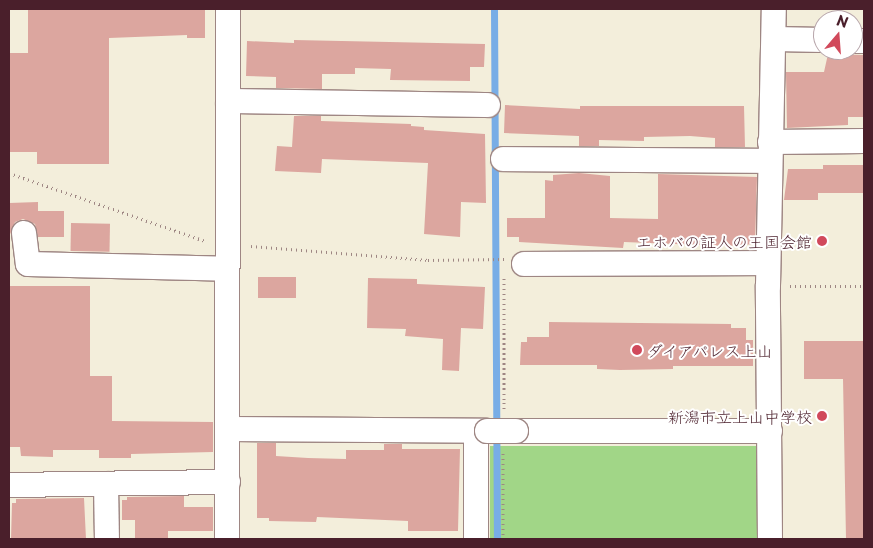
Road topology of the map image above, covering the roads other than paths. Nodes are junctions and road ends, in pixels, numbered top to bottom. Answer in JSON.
{"nodes":[{"id":1,"x":228,"y":9,"type":"edge"},
{"id":2,"x":774,"y":9,"type":"edge"},
{"id":3,"x":775,"y":39,"type":"junction"},
{"id":4,"x":813,"y":40,"type":"edge"},
{"id":5,"x":228,"y":101,"type":"junction"},
{"id":6,"x":488,"y":105,"type":"dead end"},
{"id":7,"x":864,"y":142,"type":"edge"},
{"id":8,"x":770,"y":151,"type":"junction"},
{"id":9,"x":503,"y":159,"type":"dead end"},
{"id":10,"x":24,"y":233,"type":"dead end"},
{"id":11,"x":768,"y":263,"type":"junction"},
{"id":12,"x":524,"y":264,"type":"dead end"},
{"id":13,"x":228,"y":269,"type":"junction"},
{"id":14,"x":229,"y":428,"type":"junction"},
{"id":15,"x":770,"y":431,"type":"junction"},
{"id":16,"x":496,"y":434,"type":"junction"},
{"id":17,"x":228,"y":482,"type":"junction"},
{"id":18,"x":106,"y":484,"type":"junction"},
{"id":19,"x":9,"y":485,"type":"edge"},
{"id":20,"x":107,"y":539,"type":"edge"},
{"id":21,"x":227,"y":539,"type":"edge"},
{"id":22,"x":476,"y":539,"type":"edge"},
{"id":23,"x":770,"y":539,"type":"edge"}],
"edges":[{"from":1,"to":5,"type":"street"},
{"from":2,"to":3,"type":"street"},
{"from":3,"to":4,"type":"street"},
{"from":3,"to":8,"type":"street"},
{"from":5,"to":6,"type":"street"},
{"from":5,"to":13,"type":"street"},
{"from":7,"to":8,"type":"street"},
{"from":8,"to":9,"type":"street"},
{"from":8,"to":11,"type":"street"},
{"from":10,"to":13,"type":"street"},
{"from":11,"to":12,"type":"street"},
{"from":11,"to":15,"type":"street"},
{"from":13,"to":14,"type":"street"},
{"from":14,"to":16,"type":"street"},
{"from":14,"to":17,"type":"street"},
{"from":15,"to":16,"type":"street"},
{"from":15,"to":23,"type":"street"},
{"from":16,"to":22,"type":"street"},
{"from":17,"to":18,"type":"street"},
{"from":17,"to":21,"type":"street"},
{"from":18,"to":19,"type":"street"},
{"from":18,"to":20,"type":"street"}]}
